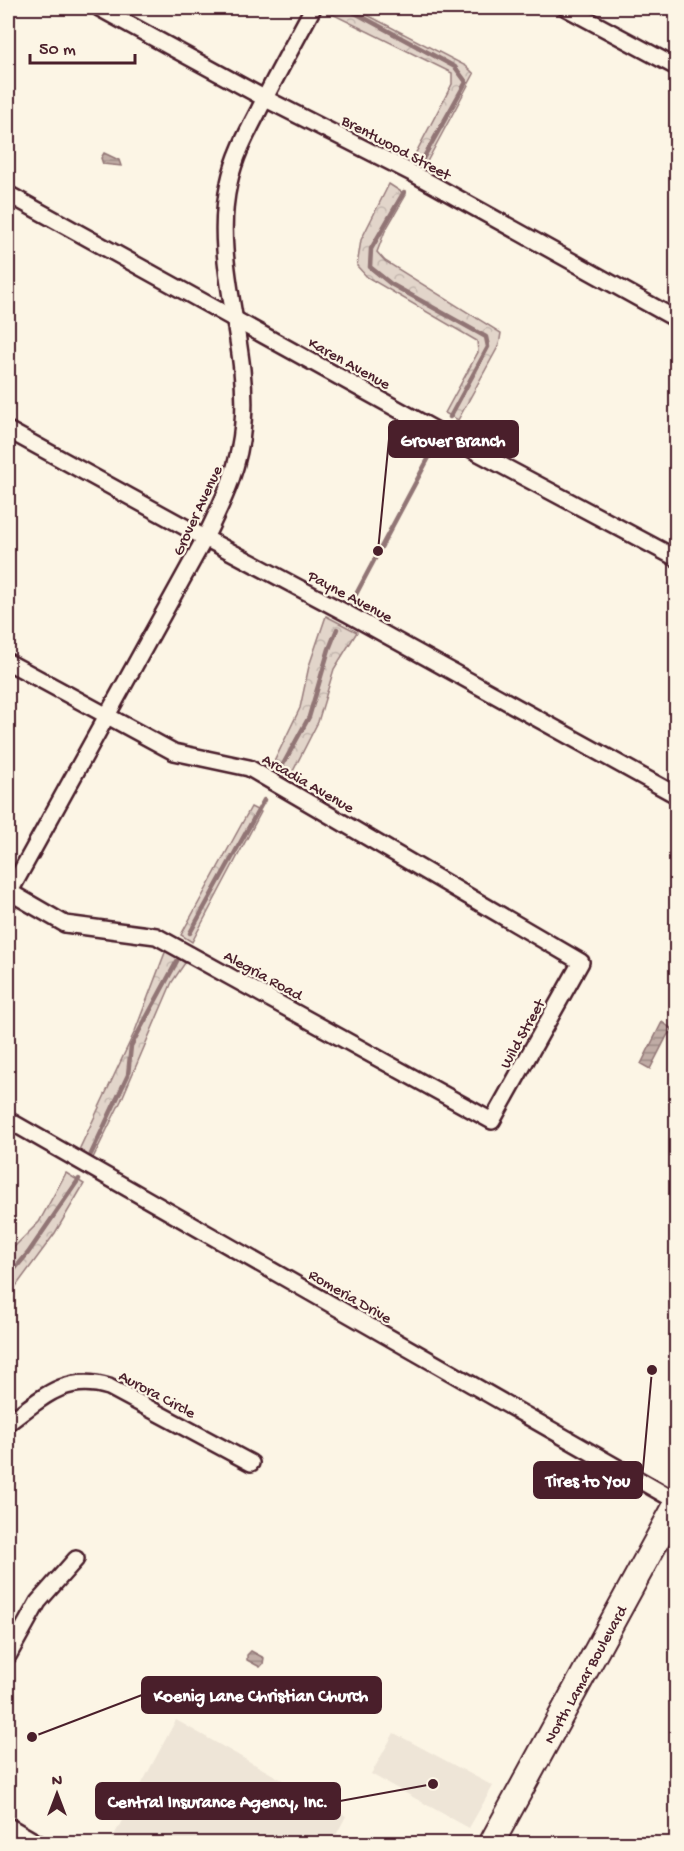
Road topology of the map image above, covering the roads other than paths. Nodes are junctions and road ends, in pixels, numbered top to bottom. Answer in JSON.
{"nodes":[{"id":1,"x":99,"y":8,"type":"edge"},
{"id":2,"x":313,"y":8,"type":"edge"},
{"id":3,"x":566,"y":8,"type":"edge"},
{"id":4,"x":676,"y":67,"type":"edge"},
{"id":5,"x":264,"y":98,"type":"junction"},
{"id":6,"x":8,"y":195,"type":"edge"},
{"id":7,"x":235,"y":319,"type":"junction"},
{"id":8,"x":676,"y":319,"type":"edge"},
{"id":9,"x":8,"y":430,"type":"edge"},
{"id":10,"x":205,"y":538,"type":"junction"},
{"id":11,"x":676,"y":558,"type":"edge"},
{"id":12,"x":8,"y":662,"type":"edge"},
{"id":13,"x":107,"y":716,"type":"junction"},
{"id":14,"x":676,"y":795,"type":"edge"},
{"id":15,"x":8,"y":893,"type":"edge"},
{"id":16,"x":581,"y":962,"type":"joint"},
{"id":17,"x":8,"y":1120,"type":"edge"},
{"id":18,"x":492,"y":1120,"type":"joint"},
{"id":19,"x":8,"y":1423,"type":"edge"},
{"id":20,"x":251,"y":1463,"type":"dead end"},
{"id":21,"x":676,"y":1503,"type":"edge"},
{"id":22,"x":76,"y":1559,"type":"dead end"},
{"id":23,"x":8,"y":1656,"type":"edge"},
{"id":24,"x":8,"y":1826,"type":"edge"},
{"id":25,"x":39,"y":1844,"type":"edge"},
{"id":26,"x":491,"y":1844,"type":"edge"}],
"edges":[{"from":1,"to":5,"type":"street","name":"Brentwood Street"},
{"from":2,"to":5,"type":"street","name":"Grover Avenue"},
{"from":3,"to":4,"type":"street"},
{"from":5,"to":7,"type":"street","name":"Grover Avenue"},
{"from":5,"to":8,"type":"street","name":"Brentwood Street"},
{"from":6,"to":7,"type":"street","name":"Karen Avenue"},
{"from":7,"to":10,"type":"street","name":"Grover Avenue"},
{"from":7,"to":11,"type":"street","name":"Karen Avenue"},
{"from":9,"to":10,"type":"street","name":"Payne Avenue"},
{"from":10,"to":13,"type":"street","name":"Grover Avenue"},
{"from":10,"to":14,"type":"street","name":"Payne Avenue"},
{"from":12,"to":13,"type":"street","name":"Arcadia Avenue"},
{"from":13,"to":15,"type":"street","name":"Grover Avenue"},
{"from":13,"to":16,"type":"street","name":"Arcadia Avenue"},
{"from":15,"to":18,"type":"street","name":"Alegria Road"},
{"from":16,"to":18,"type":"street","name":"Wild Street"},
{"from":17,"to":21,"type":"street","name":"Romeria Drive"},
{"from":19,"to":20,"type":"street","name":"Aurora Circle"},
{"from":21,"to":26,"type":"main road","name":"North Lamar Boulevard"},
{"from":22,"to":23,"type":"street"},
{"from":24,"to":25,"type":"street"}]}
